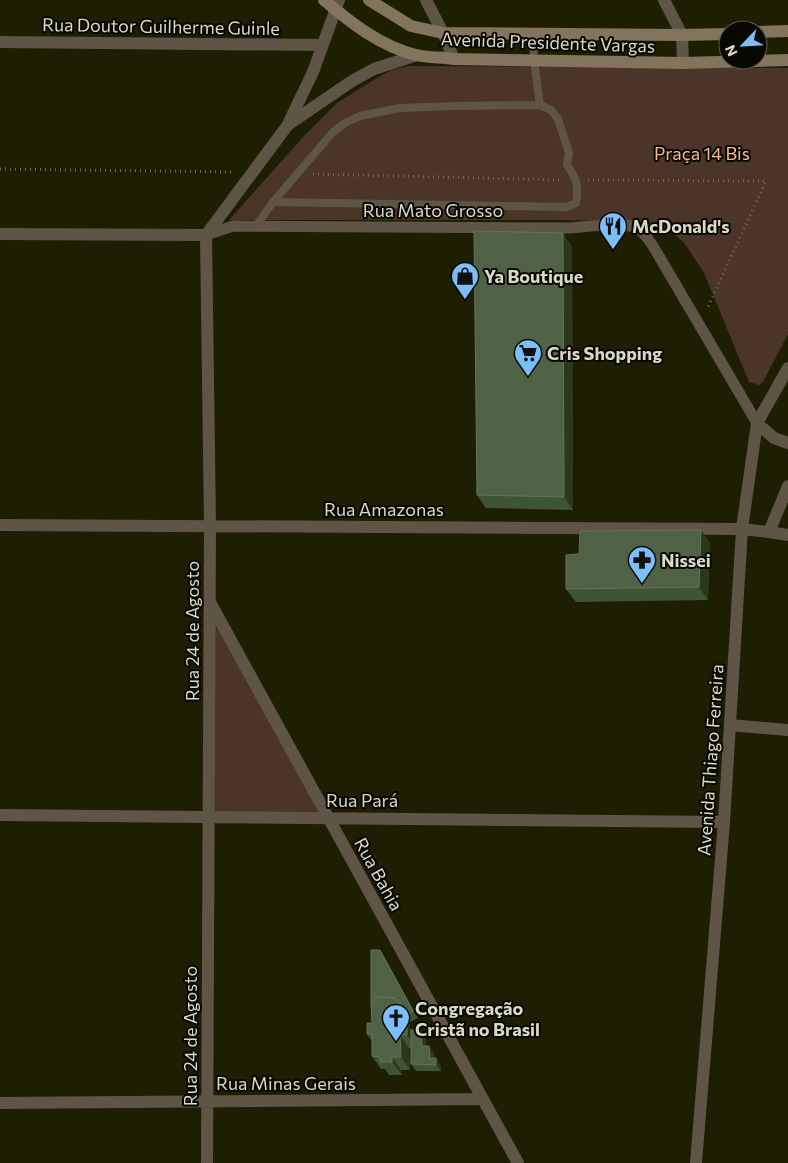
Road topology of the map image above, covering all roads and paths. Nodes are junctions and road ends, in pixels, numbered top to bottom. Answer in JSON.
{"nodes":[{"id":1,"x":324,"y":0,"type":"edge"},
{"id":2,"x":369,"y":0,"type":"edge"},
{"id":3,"x":426,"y":0,"type":"edge"},
{"id":4,"x":664,"y":0,"type":"edge"},
{"id":5,"x":337,"y":5,"type":"edge"},
{"id":6,"x":788,"y":31,"type":"edge"},
{"id":7,"x":768,"y":32,"type":"edge"},
{"id":8,"x":443,"y":33,"type":"junction"},
{"id":9,"x":718,"y":34,"type":"edge"},
{"id":10,"x":533,"y":35,"type":"junction"},
{"id":11,"x":682,"y":36,"type":"junction"},
{"id":12,"x":0,"y":42,"type":"edge"},
{"id":13,"x":322,"y":46,"type":"junction"},
{"id":14,"x":416,"y":55,"type":"junction"},
{"id":15,"x":454,"y":58,"type":"junction"},
{"id":16,"x":534,"y":60,"type":"junction"},
{"id":17,"x":788,"y":60,"type":"edge"},
{"id":18,"x":683,"y":63,"type":"junction"},
{"id":19,"x":540,"y":105,"type":"junction"},
{"id":20,"x":287,"y":126,"type":"junction"},
{"id":21,"x":0,"y":169,"type":"edge"},
{"id":22,"x":241,"y":172,"type":"dead end"},
{"id":23,"x":308,"y":174,"type":"dead end"},
{"id":24,"x":570,"y":180,"type":"dead end"},
{"id":25,"x":580,"y":180,"type":"dead end"},
{"id":26,"x":273,"y":202,"type":"junction"},
{"id":27,"x":256,"y":226,"type":"junction"},
{"id":28,"x":0,"y":234,"type":"edge"},
{"id":29,"x":206,"y":235,"type":"junction"},
{"id":30,"x":704,"y":317,"type":"dead end"},
{"id":31,"x":788,"y":368,"type":"edge"},
{"id":32,"x":757,"y":423,"type":"junction"},
{"id":33,"x":788,"y":443,"type":"edge"},
{"id":34,"x":788,"y":486,"type":"edge"},
{"id":35,"x":0,"y":525,"type":"edge"},
{"id":36,"x":210,"y":525,"type":"junction"},
{"id":37,"x":742,"y":529,"type":"junction"},
{"id":38,"x":769,"y":532,"type":"junction"},
{"id":39,"x":788,"y":535,"type":"edge"},
{"id":40,"x":210,"y":602,"type":"junction"},
{"id":41,"x":730,"y":725,"type":"junction"},
{"id":42,"x":788,"y":730,"type":"edge"},
{"id":43,"x":0,"y":815,"type":"edge"},
{"id":44,"x":209,"y":817,"type":"junction"},
{"id":45,"x":328,"y":818,"type":"junction"},
{"id":46,"x":724,"y":822,"type":"junction"},
{"id":47,"x":483,"y":1099,"type":"junction"},
{"id":48,"x":207,"y":1101,"type":"junction"},
{"id":49,"x":0,"y":1102,"type":"edge"},
{"id":50,"x":207,"y":1163,"type":"edge"},
{"id":51,"x":518,"y":1163,"type":"edge"},
{"id":52,"x":696,"y":1163,"type":"edge"}],
"edges":[{"from":1,"to":5,"type":"main road","name":"Avenida Presidente Vargas"},
{"from":2,"to":8,"type":"main road","name":"Avenida Presidente Vargas"},
{"from":3,"to":8,"type":"street"},
{"from":4,"to":11,"type":"street"},
{"from":5,"to":13,"type":"street"},
{"from":5,"to":14,"type":"main road","name":"Avenida Presidente Vargas"},
{"from":6,"to":7,"type":"main road"},
{"from":8,"to":10,"type":"main road","name":"Avenida Presidente Vargas"},
{"from":8,"to":15,"type":"street"},
{"from":9,"to":11,"type":"main road","name":"Avenida Presidente Vargas"},
{"from":10,"to":11,"type":"main road","name":"Avenida Presidente Vargas"},
{"from":10,"to":16,"type":"lane"},
{"from":11,"to":18,"type":"street"},
{"from":12,"to":13,"type":"street","name":"Rua Doutor Guilherme Guinle"},
{"from":13,"to":20,"type":"street"},
{"from":14,"to":15,"type":"main road","name":"Avenida Presidente Vargas"},
{"from":14,"to":20,"type":"street"},
{"from":15,"to":16,"type":"main road","name":"Avenida Presidente Vargas"},
{"from":16,"to":18,"type":"main road","name":"Avenida Presidente Vargas"},
{"from":16,"to":19,"type":"lane"},
{"from":17,"to":18,"type":"main road","name":"Avenida Presidente Vargas"},
{"from":19,"to":26,"type":"lane"},
{"from":19,"to":26,"type":"lane"},
{"from":20,"to":29,"type":"street"},
{"from":21,"to":22,"type":"path"},
{"from":23,"to":24,"type":"path"},
{"from":25,"to":30,"type":"path"},
{"from":26,"to":27,"type":"lane"},
{"from":27,"to":29,"type":"street","name":"Rua Mato Grosso"},
{"from":27,"to":32,"type":"street","name":"Rua Mato Grosso"},
{"from":28,"to":29,"type":"street","name":"Rua Mato Grosso"},
{"from":29,"to":36,"type":"street","name":"Rua 24 de Agosto"},
{"from":31,"to":32,"type":"street","name":"Avenida Thiago Ferreira"},
{"from":32,"to":33,"type":"street"},
{"from":32,"to":37,"type":"street","name":"Avenida Thiago Ferreira"},
{"from":34,"to":38,"type":"street"},
{"from":35,"to":36,"type":"street","name":"Rua Amazonas"},
{"from":36,"to":37,"type":"street","name":"Rua Amazonas"},
{"from":36,"to":40,"type":"street","name":"Rua 24 de Agosto"},
{"from":37,"to":38,"type":"street","name":"Rua Amazonas"},
{"from":37,"to":41,"type":"street","name":"Avenida Thiago Ferreira"},
{"from":38,"to":39,"type":"street","name":"Rua Amazonas"},
{"from":40,"to":44,"type":"street","name":"Rua 24 de Agosto"},
{"from":40,"to":45,"type":"street","name":"Rua Bahia"},
{"from":41,"to":42,"type":"street"},
{"from":41,"to":46,"type":"street","name":"Avenida Thiago Ferreira"},
{"from":43,"to":44,"type":"street","name":"Rua Pará"},
{"from":44,"to":45,"type":"street","name":"Rua Pará"},
{"from":44,"to":48,"type":"street","name":"Rua 24 de Agosto"},
{"from":45,"to":46,"type":"street","name":"Rua Pará"},
{"from":45,"to":47,"type":"street","name":"Rua Bahia"},
{"from":46,"to":52,"type":"street","name":"Avenida Thiago Ferreira"},
{"from":47,"to":48,"type":"street","name":"Rua Minas Gerais"},
{"from":47,"to":51,"type":"street","name":"Rua Bahia"},
{"from":48,"to":49,"type":"street","name":"Rua Minas Gerais"},
{"from":48,"to":50,"type":"street","name":"Rua 24 de Agosto"}]}
